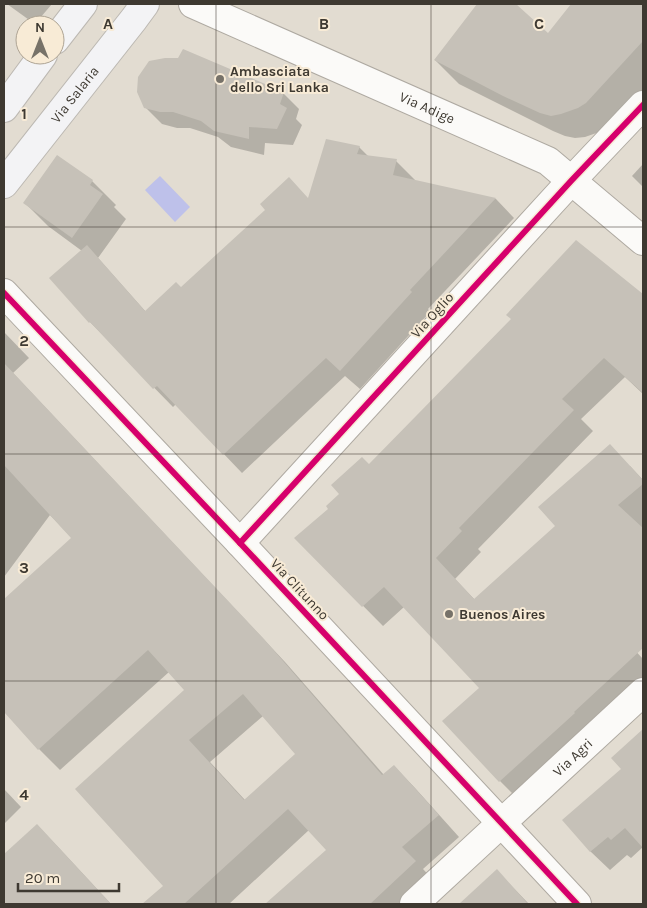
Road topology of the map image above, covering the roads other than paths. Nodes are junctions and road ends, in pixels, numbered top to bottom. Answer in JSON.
{"nodes":[{"id":1,"x":84,"y":4,"type":"edge"},
{"id":2,"x":145,"y":4,"type":"edge"},
{"id":3,"x":193,"y":4,"type":"edge"},
{"id":4,"x":65,"y":28,"type":"edge"},
{"id":5,"x":36,"y":65,"type":"edge"},
{"id":6,"x":643,"y":105,"type":"edge"},
{"id":7,"x":4,"y":108,"type":"edge"},
{"id":8,"x":571,"y":181,"type":"junction"},
{"id":9,"x":4,"y":184,"type":"edge"},
{"id":10,"x":643,"y":241,"type":"edge"},
{"id":11,"x":4,"y":294,"type":"edge"},
{"id":12,"x":240,"y":543,"type":"junction"},
{"id":13,"x":643,"y":692,"type":"edge"},
{"id":14,"x":501,"y":822,"type":"junction"},
{"id":15,"x":414,"y":904,"type":"edge"},
{"id":16,"x":577,"y":904,"type":"edge"}],
"edges":[{"from":1,"to":4,"type":"main road"},
{"from":2,"to":9,"type":"main road","name":"Via Salaria"},
{"from":3,"to":8,"type":"street","name":"Via Adige"},
{"from":5,"to":7,"type":"main road"},
{"from":6,"to":8,"type":"street","name":"Via Oglio"},
{"from":8,"to":10,"type":"street","name":"Via Adige"},
{"from":8,"to":12,"type":"street","name":"Via Oglio"},
{"from":11,"to":12,"type":"street","name":"Via Clitunno"},
{"from":12,"to":14,"type":"street","name":"Via Clitunno"},
{"from":13,"to":14,"type":"street","name":"Via Agri"},
{"from":14,"to":15,"type":"street","name":"Via Agri"},
{"from":14,"to":16,"type":"street","name":"Via Clitunno"}]}
